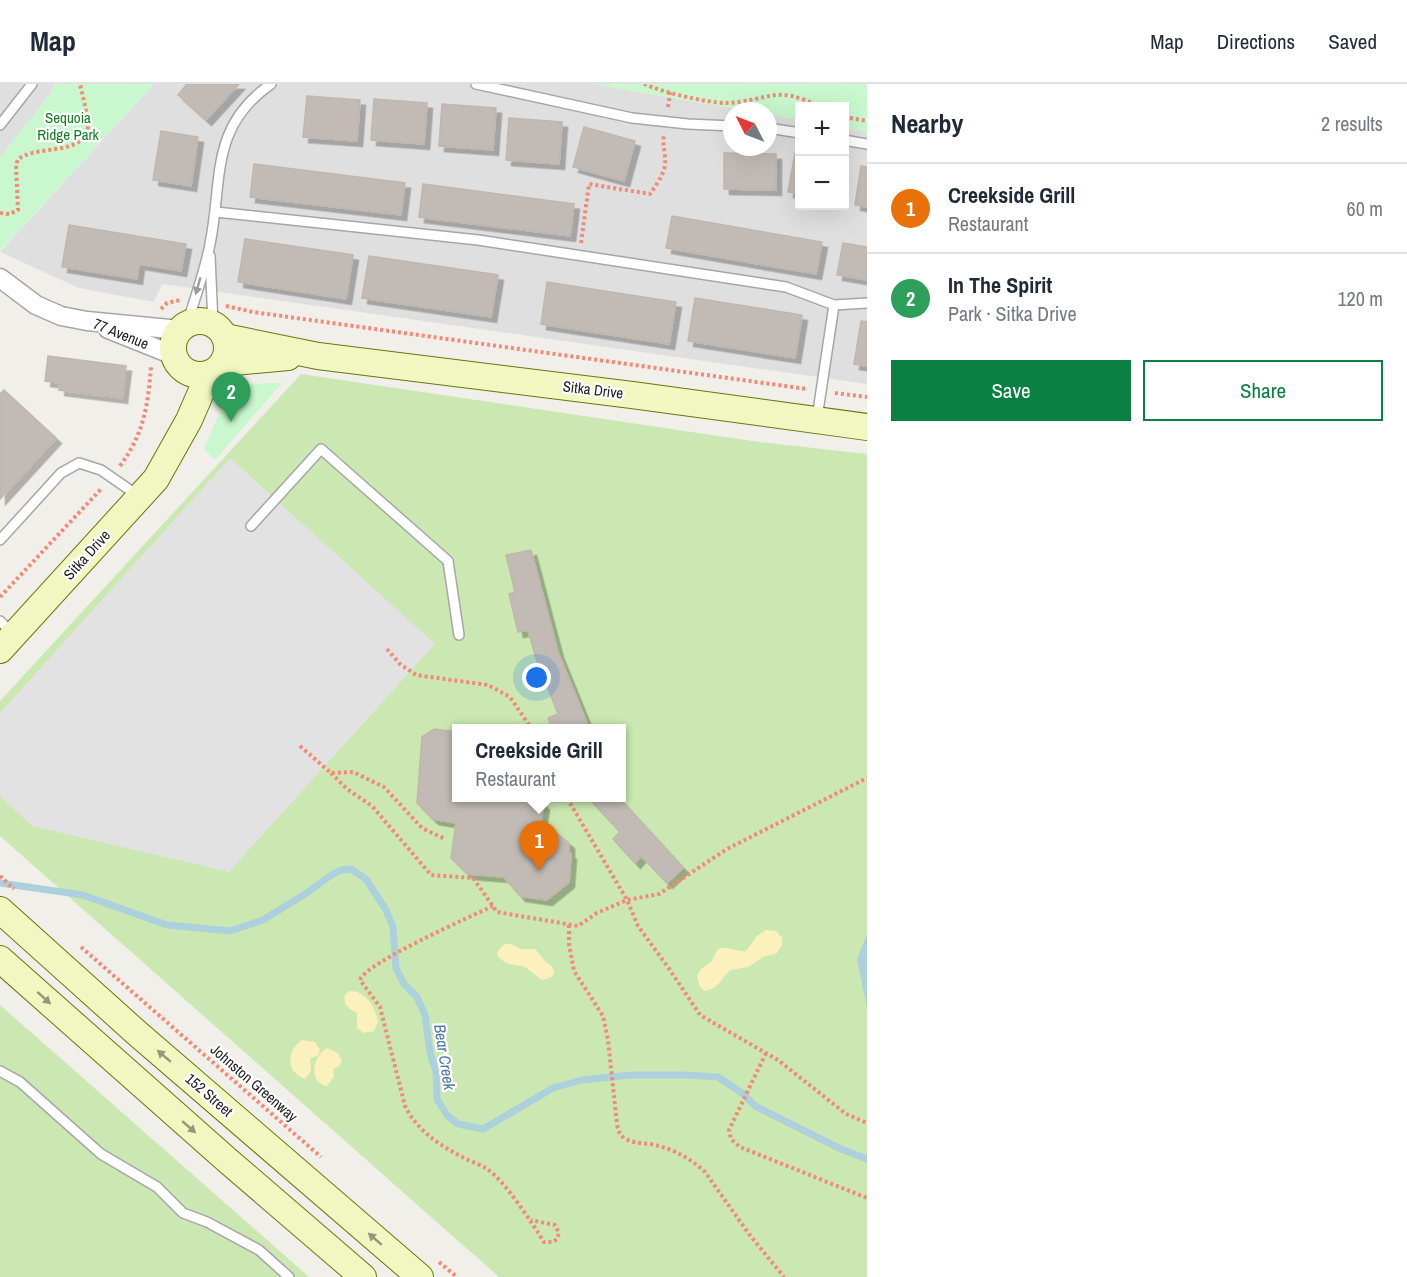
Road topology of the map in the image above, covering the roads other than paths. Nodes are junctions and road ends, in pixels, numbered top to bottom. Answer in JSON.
{"nodes":[{"id":1,"x":32,"y":84,"type":"edge"},
{"id":2,"x":271,"y":84,"type":"edge"},
{"id":3,"x":476,"y":84,"type":"edge"},
{"id":4,"x":0,"y":125,"type":"edge"},
{"id":5,"x":723,"y":125,"type":"edge"},
{"id":6,"x":777,"y":129,"type":"edge"},
{"id":7,"x":795,"y":132,"type":"edge"},
{"id":8,"x":849,"y":141,"type":"edge"},
{"id":9,"x":867,"y":144,"type":"edge"},
{"id":10,"x":216,"y":212,"type":"junction"},
{"id":11,"x":210,"y":247,"type":"junction"},
{"id":12,"x":0,"y":278,"type":"edge"},
{"id":13,"x":867,"y":303,"type":"edge"},
{"id":14,"x":834,"y":305,"type":"junction"},
{"id":15,"x":87,"y":321,"type":"junction"},
{"id":16,"x":219,"y":322,"type":"junction"},
{"id":17,"x":183,"y":327,"type":"junction"},
{"id":18,"x":318,"y":356,"type":"junction"},
{"id":19,"x":178,"y":363,"type":"junction"},
{"id":20,"x":216,"y":369,"type":"junction"},
{"id":21,"x":817,"y":420,"type":"junction"},
{"id":22,"x":867,"y":427,"type":"edge"},
{"id":23,"x":169,"y":456,"type":"junction"},
{"id":24,"x":140,"y":497,"type":"junction"},
{"id":25,"x":250,"y":526,"type":"dead end"},
{"id":26,"x":0,"y":540,"type":"edge"},
{"id":27,"x":459,"y":635,"type":"dead end"},
{"id":28,"x":5,"y":636,"type":"edge"},
{"id":29,"x":6,"y":915,"type":"edge"},
{"id":30,"x":0,"y":959,"type":"edge"},
{"id":31,"x":0,"y":1071,"type":"edge"},
{"id":32,"x":289,"y":1277,"type":"edge"},
{"id":33,"x":363,"y":1277,"type":"edge"},
{"id":34,"x":420,"y":1277,"type":"edge"}],
"edges":[{"from":1,"to":4,"type":"lane"},
{"from":2,"to":10,"type":"lane"},
{"from":3,"to":5,"type":"lane"},
{"from":6,"to":7,"type":"lane"},
{"from":8,"to":9,"type":"lane"},
{"from":10,"to":11,"type":"lane"},
{"from":10,"to":14,"type":"lane"},
{"from":11,"to":16,"type":"lane"},
{"from":11,"to":17,"type":"lane","one_way":true},
{"from":12,"to":15,"type":"street"},
{"from":13,"to":14,"type":"lane"},
{"from":14,"to":21,"type":"lane"},
{"from":15,"to":17,"type":"street","name":"77 Avenue"},
{"from":15,"to":19,"type":"street","name":"77 Avenue"},
{"from":16,"to":17,"type":"street"},
{"from":16,"to":18,"type":"street","name":"Sitka Drive"},
{"from":16,"to":20,"type":"street"},
{"from":17,"to":19,"type":"street"},
{"from":18,"to":20,"type":"street","name":"Sitka Drive"},
{"from":18,"to":21,"type":"street","name":"Sitka Drive"},
{"from":19,"to":20,"type":"street"},
{"from":19,"to":23,"type":"street","name":"Sitka Drive"},
{"from":20,"to":23,"type":"street","name":"Sitka Drive"},
{"from":21,"to":22,"type":"street","name":"Sitka Drive"},
{"from":23,"to":24,"type":"street","name":"Sitka Drive"},
{"from":24,"to":26,"type":"lane"},
{"from":24,"to":28,"type":"street","name":"Sitka Drive"},
{"from":25,"to":27,"type":"lane"},
{"from":34,"to":29,"type":"street","name":"152 Street","one_way":true},
{"from":30,"to":33,"type":"street","one_way":true},
{"from":31,"to":32,"type":"lane"}]}
